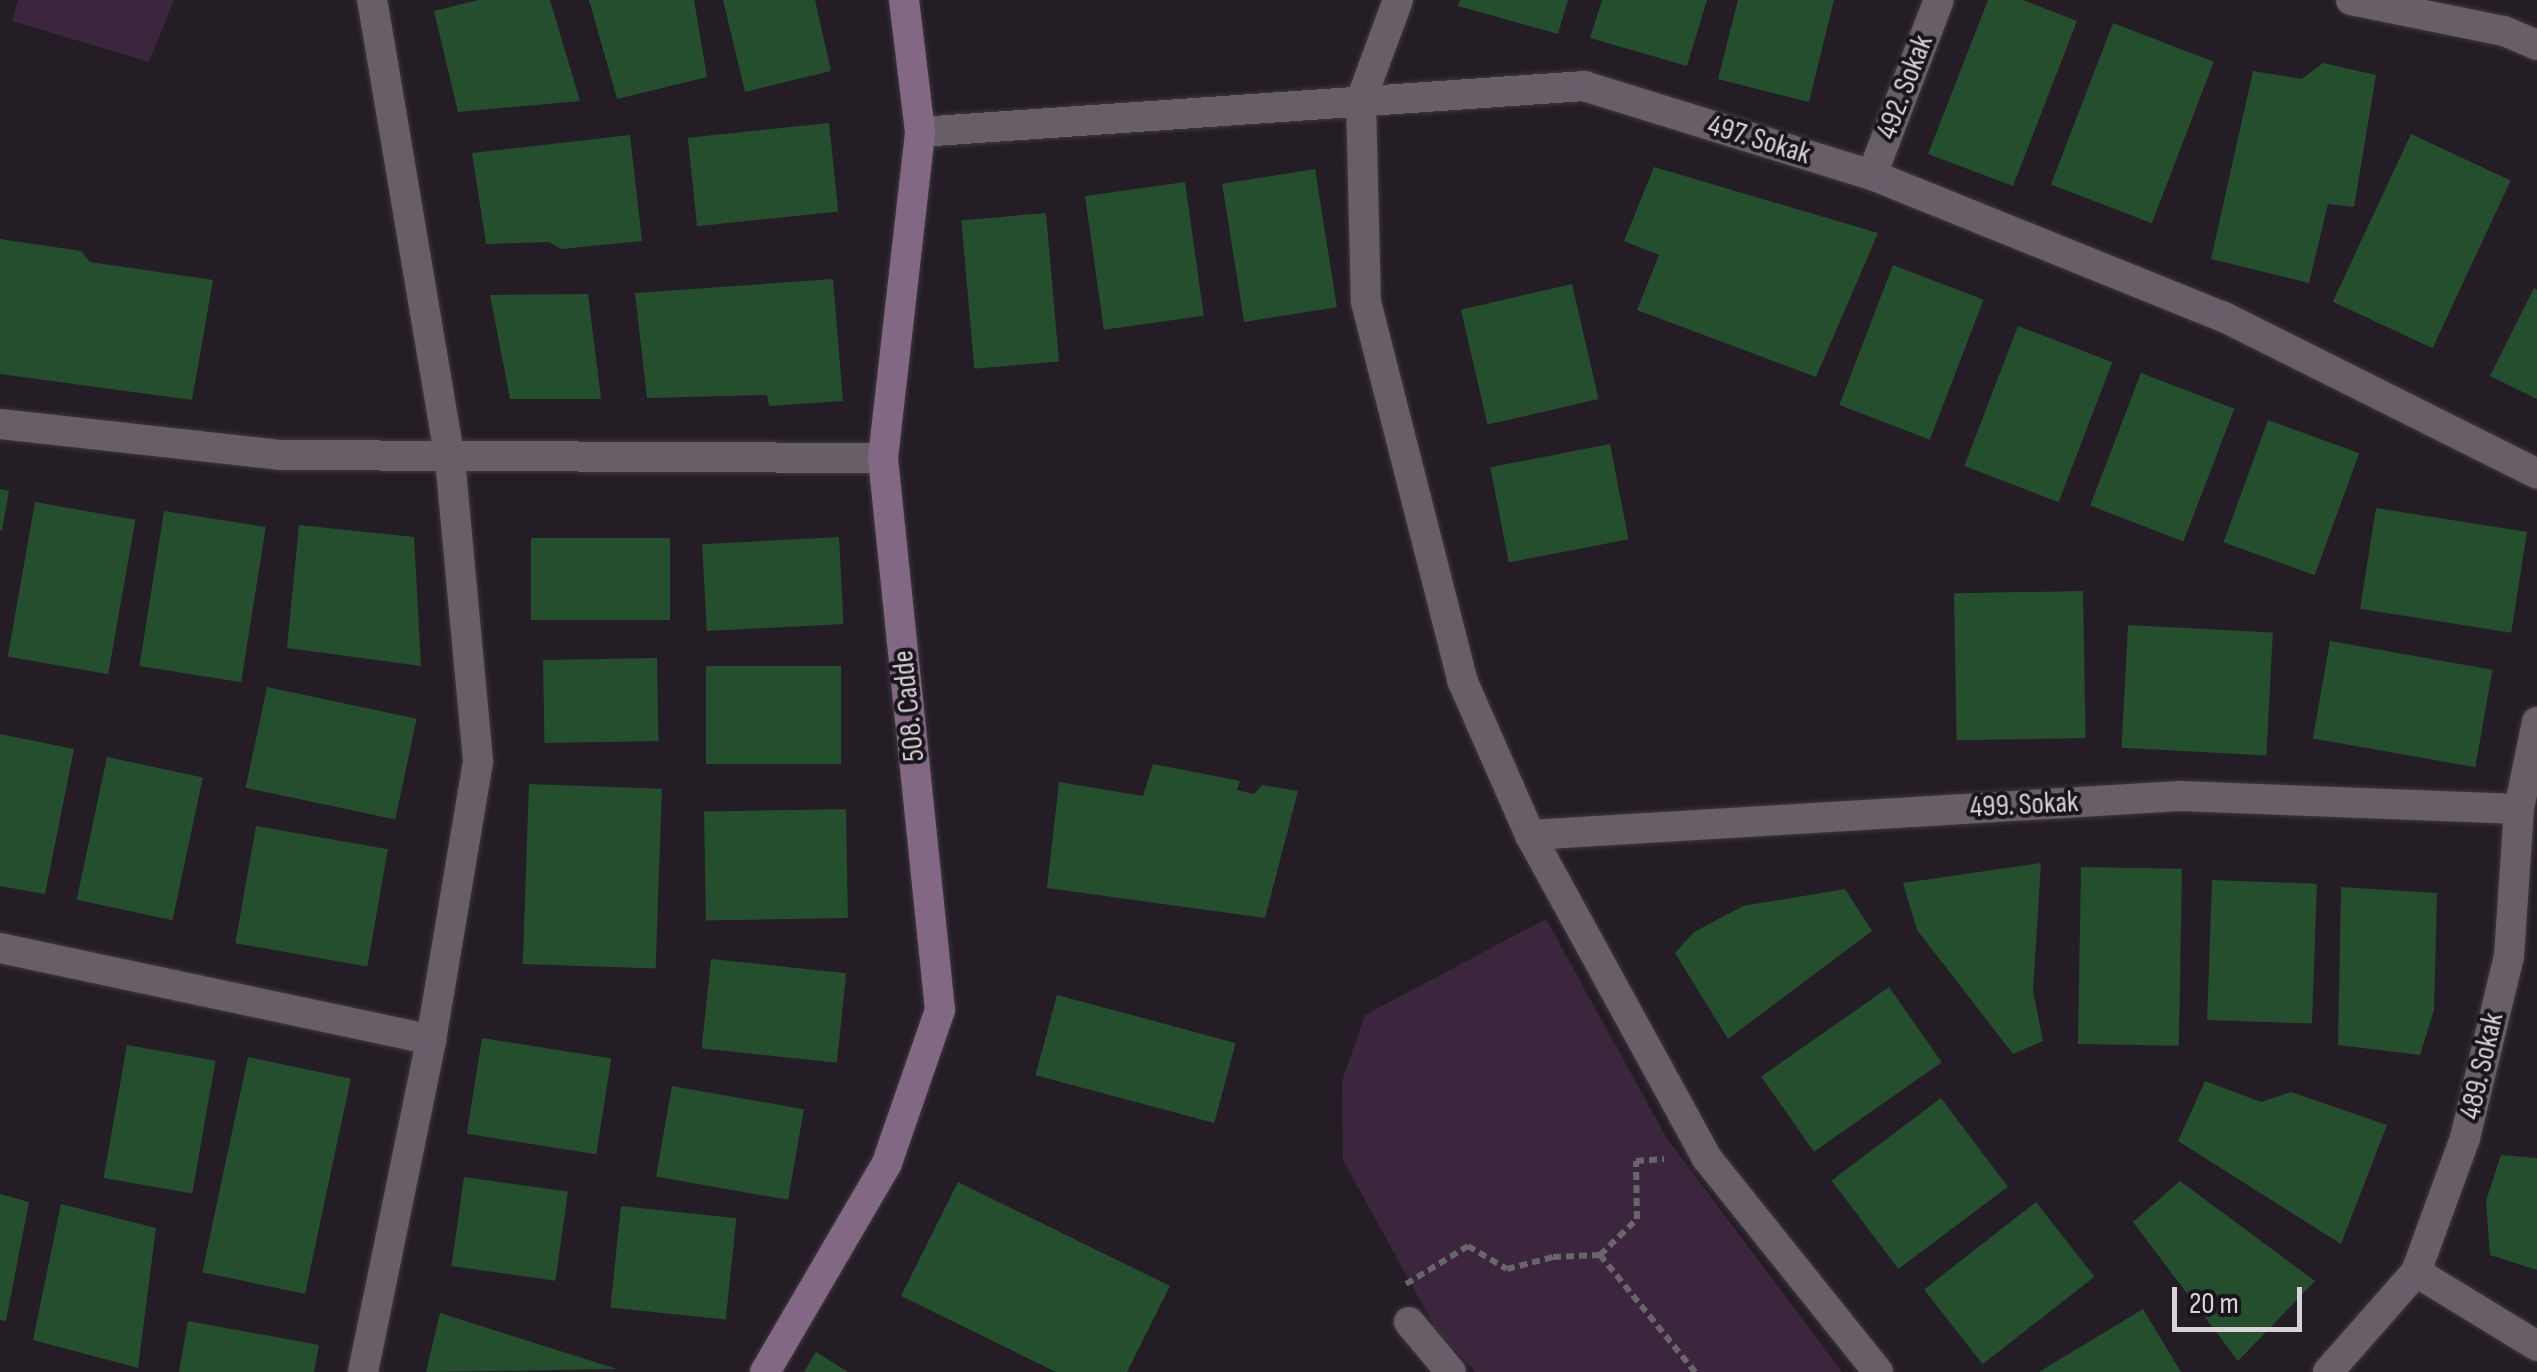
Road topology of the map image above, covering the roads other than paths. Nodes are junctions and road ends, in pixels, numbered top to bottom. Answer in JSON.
{"nodes":[{"id":1,"x":372,"y":0,"type":"edge"},
{"id":2,"x":904,"y":0,"type":"edge"},
{"id":3,"x":1398,"y":0,"type":"edge"},
{"id":4,"x":1939,"y":0,"type":"edge"},
{"id":5,"x":2352,"y":0,"type":"edge"},
{"id":6,"x":2537,"y":45,"type":"edge"},
{"id":7,"x":1361,"y":100,"type":"junction"},
{"id":8,"x":920,"y":132,"type":"junction"},
{"id":9,"x":1872,"y":174,"type":"junction"},
{"id":10,"x":0,"y":424,"type":"edge"},
{"id":11,"x":883,"y":458,"type":"junction"},
{"id":12,"x":450,"y":460,"type":"junction"},
{"id":13,"x":2537,"y":474,"type":"edge"},
{"id":14,"x":2537,"y":722,"type":"edge"},
{"id":15,"x":2518,"y":809,"type":"junction"},
{"id":16,"x":1530,"y":835,"type":"junction"},
{"id":17,"x":0,"y":948,"type":"edge"},
{"id":18,"x":431,"y":1040,"type":"junction"},
{"id":19,"x":2416,"y":1272,"type":"junction"},
{"id":20,"x":1409,"y":1322,"type":"road end"},
{"id":21,"x":2537,"y":1346,"type":"edge"},
{"id":22,"x":363,"y":1372,"type":"edge"},
{"id":23,"x":765,"y":1372,"type":"edge"},
{"id":24,"x":1450,"y":1372,"type":"edge"},
{"id":25,"x":1878,"y":1372,"type":"edge"},
{"id":26,"x":2328,"y":1372,"type":"edge"}],
"edges":[{"from":1,"to":12,"type":"street"},
{"from":2,"to":8,"type":"street","name":"508. Cadde"},
{"from":3,"to":7,"type":"street"},
{"from":4,"to":9,"type":"street","name":"492. Sokak"},
{"from":5,"to":6,"type":"street"},
{"from":7,"to":8,"type":"street","name":"497. Sokak"},
{"from":7,"to":9,"type":"street","name":"497. Sokak"},
{"from":7,"to":16,"type":"street"},
{"from":8,"to":11,"type":"street","name":"508. Cadde"},
{"from":9,"to":13,"type":"street","name":"497. Sokak"},
{"from":10,"to":12,"type":"street"},
{"from":11,"to":12,"type":"street"},
{"from":11,"to":23,"type":"street","name":"508. Cadde"},
{"from":12,"to":18,"type":"street"},
{"from":14,"to":15,"type":"street","name":"489. Sokak"},
{"from":15,"to":16,"type":"street","name":"499. Sokak"},
{"from":15,"to":19,"type":"street","name":"489. Sokak"},
{"from":16,"to":25,"type":"street"},
{"from":17,"to":18,"type":"street"},
{"from":18,"to":22,"type":"street"},
{"from":19,"to":21,"type":"street"},
{"from":19,"to":26,"type":"street","name":"489. Sokak"},
{"from":20,"to":24,"type":"street"}]}
